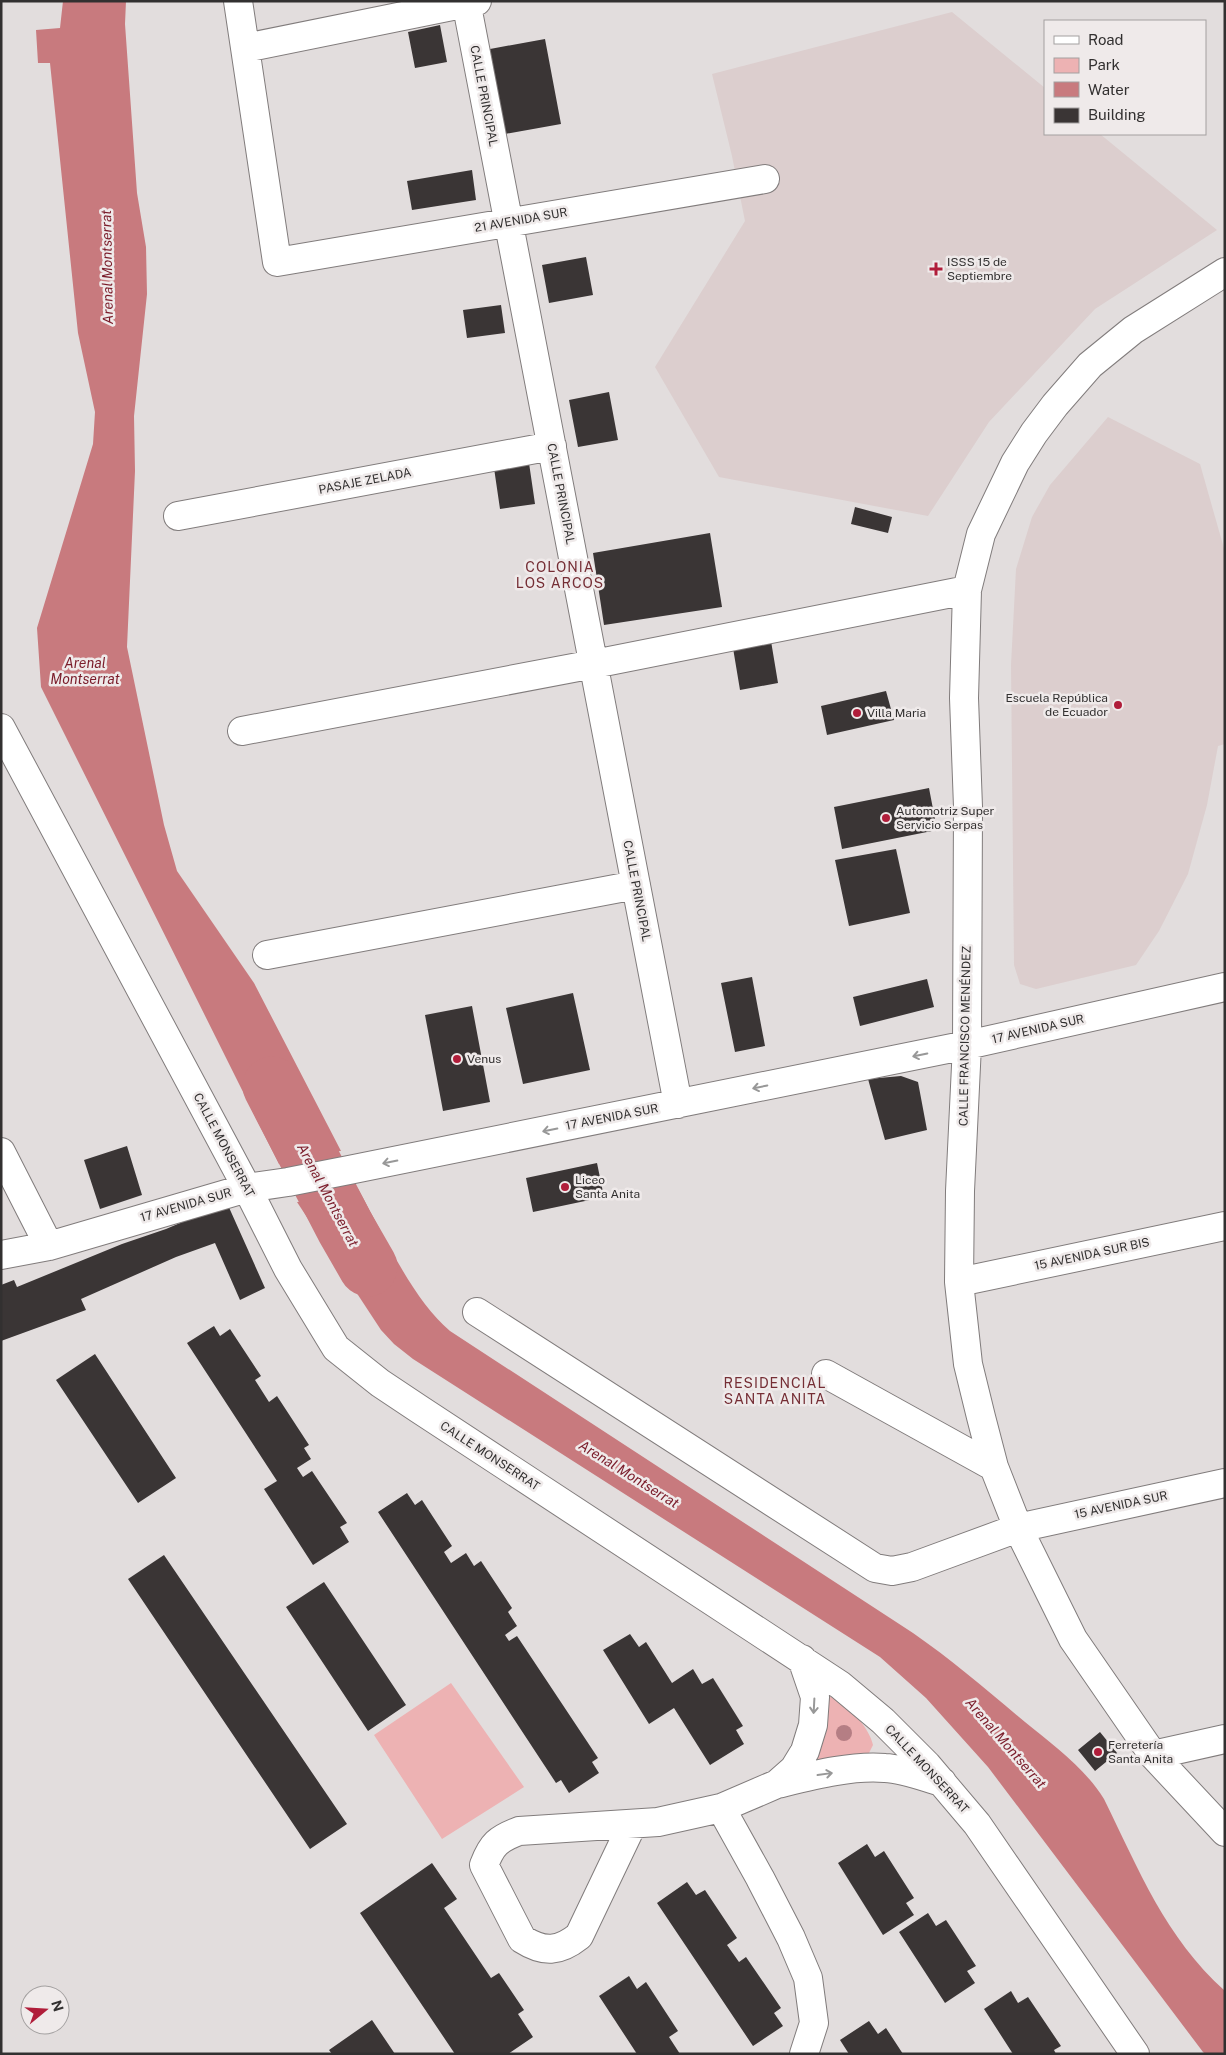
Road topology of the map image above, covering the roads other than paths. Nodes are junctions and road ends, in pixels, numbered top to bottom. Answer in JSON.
{"nodes":[{"id":1,"x":238,"y":1,"type":"edge"},
{"id":2,"x":470,"y":2,"type":"edge"},
{"id":3,"x":245,"y":48,"type":"junction"},
{"id":4,"x":765,"y":179,"type":"dead end"},
{"id":5,"x":509,"y":222,"type":"junction"},
{"id":6,"x":1225,"y":272,"type":"edge"},
{"id":7,"x":552,"y":446,"type":"junction"},
{"id":8,"x":178,"y":516,"type":"dead end"},
{"id":9,"x":967,"y":590,"type":"junction"},
{"id":10,"x":594,"y":664,"type":"junction"},
{"id":11,"x":1,"y":728,"type":"edge"},
{"id":12,"x":242,"y":731,"type":"dead end"},
{"id":13,"x":636,"y":885,"type":"junction"},
{"id":14,"x":266,"y":955,"type":"dead end"},
{"id":15,"x":1225,"y":987,"type":"edge"},
{"id":16,"x":968,"y":1045,"type":"junction"},
{"id":17,"x":678,"y":1104,"type":"junction"},
{"id":18,"x":1,"y":1152,"type":"edge"},
{"id":19,"x":247,"y":1188,"type":"junction"},
{"id":20,"x":1225,"y":1226,"type":"edge"},
{"id":21,"x":49,"y":1246,"type":"junction"},
{"id":22,"x":1,"y":1255,"type":"edge"},
{"id":23,"x":959,"y":1282,"type":"junction"},
{"id":24,"x":477,"y":1312,"type":"dead end"},
{"id":25,"x":826,"y":1374,"type":"dead end"},
{"id":26,"x":994,"y":1467,"type":"junction"},
{"id":27,"x":1225,"y":1483,"type":"edge"},
{"id":28,"x":1018,"y":1528,"type":"junction"},
{"id":29,"x":802,"y":1659,"type":"junction"},
{"id":30,"x":1225,"y":1739,"type":"edge"},
{"id":31,"x":1153,"y":1755,"type":"junction"},
{"id":32,"x":942,"y":1782,"type":"junction"},
{"id":33,"x":777,"y":1784,"type":"junction"},
{"id":34,"x":722,"y":1808,"type":"junction"},
{"id":35,"x":632,"y":1825,"type":"junction"},
{"id":36,"x":1225,"y":1832,"type":"edge"},
{"id":37,"x":804,"y":2054,"type":"edge"},
{"id":38,"x":1135,"y":2054,"type":"edge"}],
"edges":[{"from":1,"to":3,"type":"street"},
{"from":2,"to":3,"type":"street"},
{"from":2,"to":5,"type":"street","name":"CALLE PRINCIPAL"},
{"from":3,"to":5,"type":"street","name":"21 AVENIDA SUR"},
{"from":4,"to":5,"type":"street","name":"21 AVENIDA SUR"},
{"from":5,"to":7,"type":"street","name":"CALLE PRINCIPAL"},
{"from":6,"to":9,"type":"street","name":"CALLE FRANCISCO MENÉNDEZ"},
{"from":7,"to":8,"type":"street","name":"PASAJE ZELADA"},
{"from":7,"to":10,"type":"street","name":"CALLE PRINCIPAL"},
{"from":9,"to":10,"type":"street"},
{"from":9,"to":16,"type":"street","name":"CALLE FRANCISCO MENÉNDEZ"},
{"from":10,"to":12,"type":"street"},
{"from":10,"to":13,"type":"street","name":"CALLE PRINCIPAL"},
{"from":11,"to":19,"type":"street","name":"CALLE MONSERRAT"},
{"from":13,"to":14,"type":"street"},
{"from":13,"to":17,"type":"street","name":"CALLE PRINCIPAL"},
{"from":15,"to":16,"type":"street","name":"17 AVENIDA SUR"},
{"from":16,"to":17,"type":"street","name":"17 AVENIDA SUR","one_way":true},
{"from":16,"to":23,"type":"street","name":"CALLE FRANCISCO MENÉNDEZ"},
{"from":17,"to":19,"type":"street","name":"17 AVENIDA SUR","one_way":true},
{"from":18,"to":21,"type":"street"},
{"from":19,"to":21,"type":"street","name":"17 AVENIDA SUR"},
{"from":19,"to":29,"type":"street","name":"CALLE MONSERRAT"},
{"from":20,"to":23,"type":"street","name":"15 AVENIDA SUR BIS"},
{"from":21,"to":22,"type":"street","name":"17 AVENIDA SUR"},
{"from":23,"to":26,"type":"street","name":"CALLE FRANCISCO MENÉNDEZ"},
{"from":24,"to":28,"type":"street","name":"15 AVENIDA SUR"},
{"from":25,"to":26,"type":"street"},
{"from":26,"to":28,"type":"street","name":"CALLE FRANCISCO MENÉNDEZ"},
{"from":27,"to":28,"type":"street","name":"15 AVENIDA SUR"},
{"from":28,"to":31,"type":"street","name":"CALLE FRANCISCO MENÉNDEZ"},
{"from":29,"to":32,"type":"street","name":"CALLE MONSERRAT"},
{"from":29,"to":33,"type":"street","one_way":true},
{"from":30,"to":31,"type":"street"},
{"from":31,"to":36,"type":"street","name":"CALLE FRANCISCO MENÉNDEZ"},
{"from":33,"to":32,"type":"street","one_way":true},
{"from":32,"to":38,"type":"street","name":"CALLE MONSERRAT"},
{"from":33,"to":34,"type":"street"},
{"from":34,"to":35,"type":"street"},
{"from":34,"to":37,"type":"street"},
{"from":35,"to":35,"type":"street"}]}
